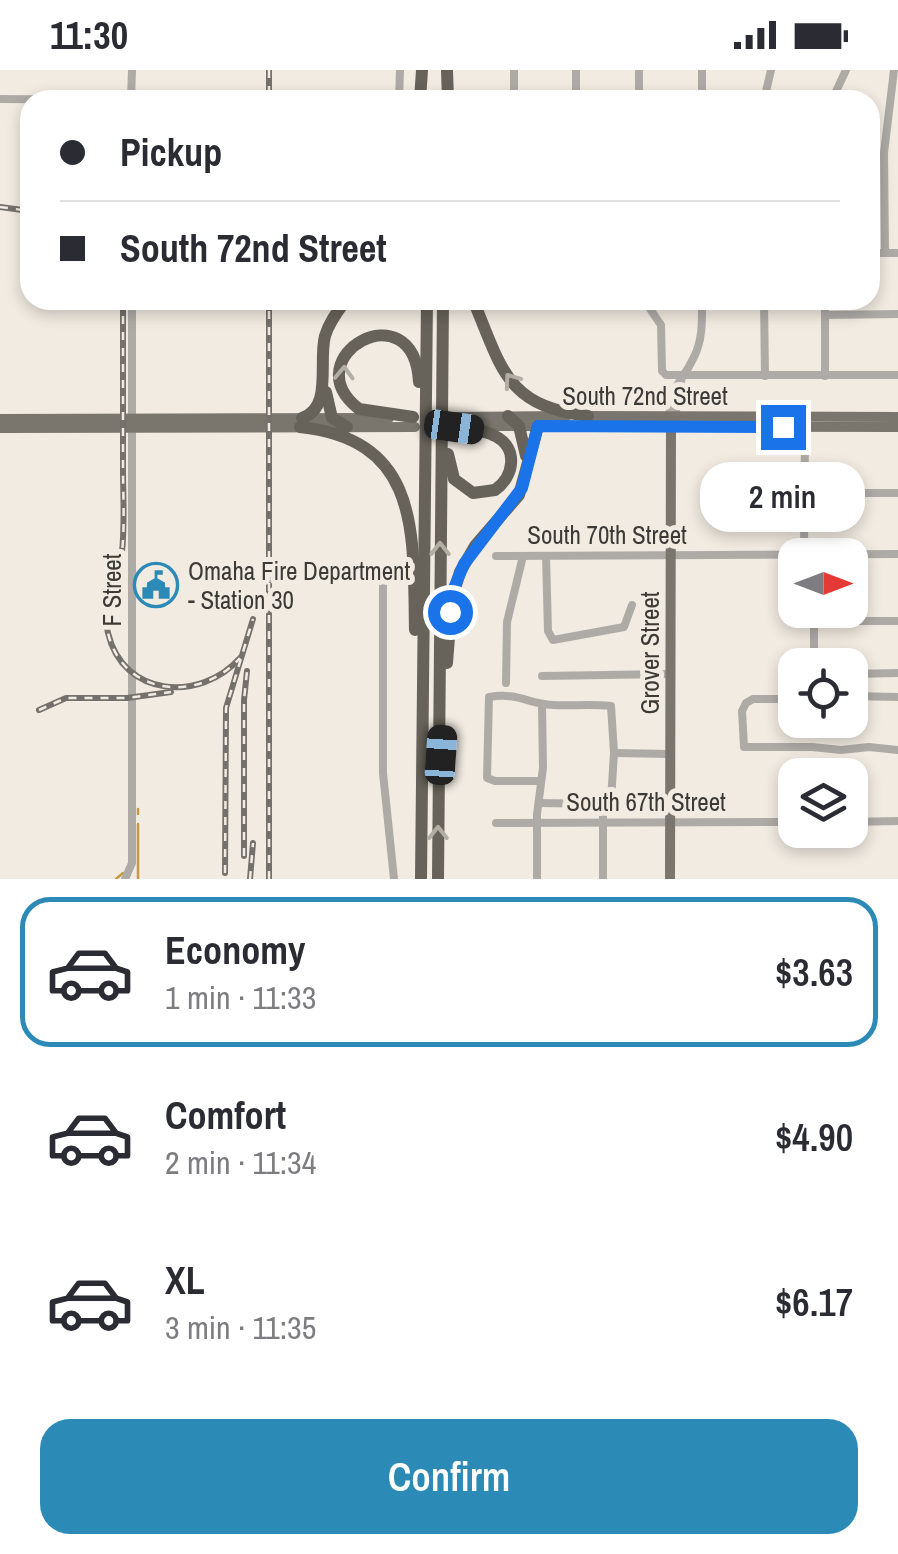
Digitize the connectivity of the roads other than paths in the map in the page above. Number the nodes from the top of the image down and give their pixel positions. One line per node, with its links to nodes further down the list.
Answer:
1 (894, 70): 3 (street)
2 (880, 253): 3 (street)
3 (884, 253): 4 (street)
4 (898, 253)
5 (132, 310): 29 (street, F Street)
6 (339, 310): 16 (highway)
7 (426, 310): 21 (highway)
8 (443, 310): 38 (highway)
9 (476, 310): 22 (highway, one-way to 9)
10 (651, 310): 18 (street)
11 (702, 310): 18 (street, Grover Street)
12 (764, 310): 19 (street)
13 (825, 310): 15 (street)
14 (898, 314): 15 (street)
15 (825, 315): 20 (street)
16 (324, 339): 25 (highway); 31 (highway)
17 (898, 375): 20 (street)
18 (682, 376): 19 (street); 28 (street, Grover Street)
19 (764, 376): 20 (street)
20 (825, 376)
21 (423, 399): 27 (highway, one-way to 21); 38 (highway)
22 (588, 416): 28 (main road, South 72nd Street); 30 (main road, South 72nd Street)
23 (814, 416): 24 (main road, South 72nd Street); 28 (main road, South 72nd Street); 35 (main road)
24 (898, 417)
25 (332, 418): 27 (main road); 31 (main road); 33 (highway)
26 (0, 420): 29 (main road)
27 (414, 420): 33 (main road)
28 (672, 420): 34 (main road, South 72nd Street); 35 (main road, South 72nd Street); 45 (main road, Grover Street)
29 (131, 421): 31 (main road); 36 (main road); 78 (street, F Street)
30 (514, 421): 32 (main road, South 72nd Street); 34 (main road, South 72nd Street); 39 (highway)
31 (297, 422): 33 (main road); 58 (highway)
32 (453, 424): 38 (highway)
33 (347, 426)
34 (538, 426): 39 (highway)
35 (805, 427): 37 (main road, South 72nd Street); 40 (street)
36 (0, 428)
37 (898, 428)
38 (434, 448): 58 (highway); 68 (highway, one-way to 38)
39 (526, 474): 68 (highway)
40 (804, 493): 41 (street); 42 (street)
41 (898, 493)
42 (804, 538)
43 (868, 554): 44 (street, South 70th Street)
44 (898, 554)
45 (670, 555): 46 (street, South 70th Street); 49 (street, South 70th Street); 55 (main road, Grover Street)
46 (778, 555)
47 (496, 556): 48 (street, South 70th Street)
48 (523, 556): 49 (street, South 70th Street); 59 (street)
49 (546, 556): 51 (street)
50 (383, 577): 79 (street)
51 (632, 604)
52 (868, 621): 53 (street)
53 (898, 621)
54 (898, 673): 56 (street)
55 (670, 674): 57 (street); 66 (main road, Grover Street)
56 (868, 674)
57 (542, 676)
58 (424, 680): 80 (highway)
59 (506, 683)
60 (868, 696): 61 (street)
61 (898, 696)
62 (778, 699): 64 (street)
63 (542, 704): 65 (street); 67 (street); 67 (street)
64 (898, 750)
65 (614, 753): 66 (street); 70 (street)
66 (670, 754): 77 (main road, Grover Street)
67 (541, 781): 69 (street)
68 (438, 787): 81 (highway, one-way to 68)
69 (539, 803): 70 (street); 72 (street)
70 (605, 804): 73 (street)
71 (898, 821): 75 (street)
72 (536, 822): 73 (street, South 67th Street); 76 (street, South 67th Street); 82 (street)
73 (603, 822): 77 (street, South 67th Street); 83 (street)
74 (778, 822): 77 (street, South 67th Street)
75 (868, 822)
76 (496, 823)
77 (670, 823): 84 (main road, Grover Street)
78 (126, 878)
79 (394, 879)
80 (421, 879)
81 (438, 879)
82 (537, 879)
83 (603, 879)
84 (670, 879)

